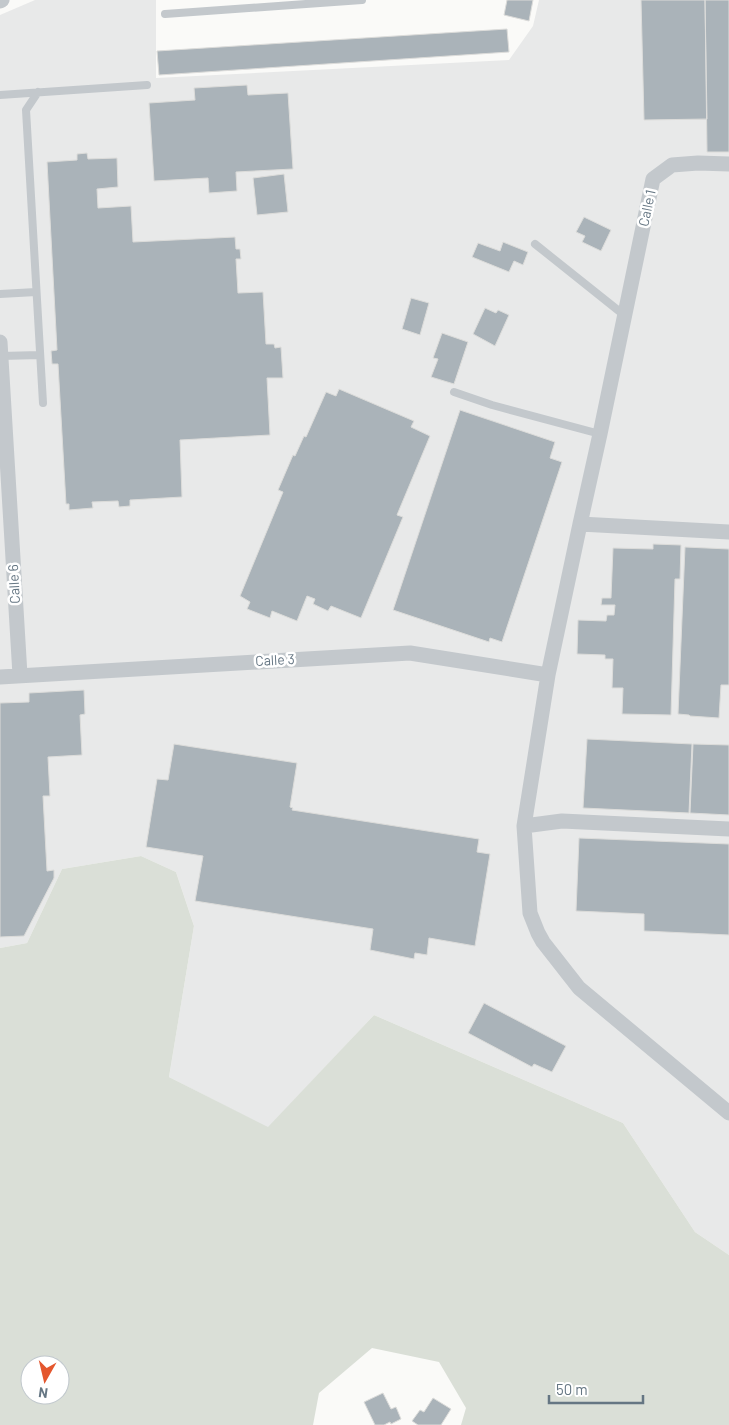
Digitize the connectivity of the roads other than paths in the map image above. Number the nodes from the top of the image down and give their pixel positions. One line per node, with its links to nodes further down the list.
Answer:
1 (362, 0): 2 (lane)
2 (165, 14)
3 (147, 86): 4 (lane)
4 (38, 92): 5 (lane); 8 (lane)
5 (0, 95)
6 (729, 164): 10 (street, Calle 1)
7 (535, 244): 10 (lane)
8 (36, 292): 9 (lane); 12 (lane)
9 (0, 294)
10 (624, 315): 15 (street, Calle 1)
11 (0, 349): 12 (lane); 18 (street, Calle 6)
12 (40, 355): 14 (lane)
13 (454, 392): 15 (lane)
14 (43, 403)
15 (600, 434): 16 (street, Calle 1)
16 (580, 524): 17 (street); 19 (street, Calle 1)
17 (729, 532)
18 (20, 675): 19 (street, Calle 3); 20 (street, Calle 3)
19 (548, 675): 21 (street, Calle 1)
20 (0, 677)
21 (524, 826): 22 (street); 23 (street, Calle 1)
22 (729, 829)
23 (729, 1113)

